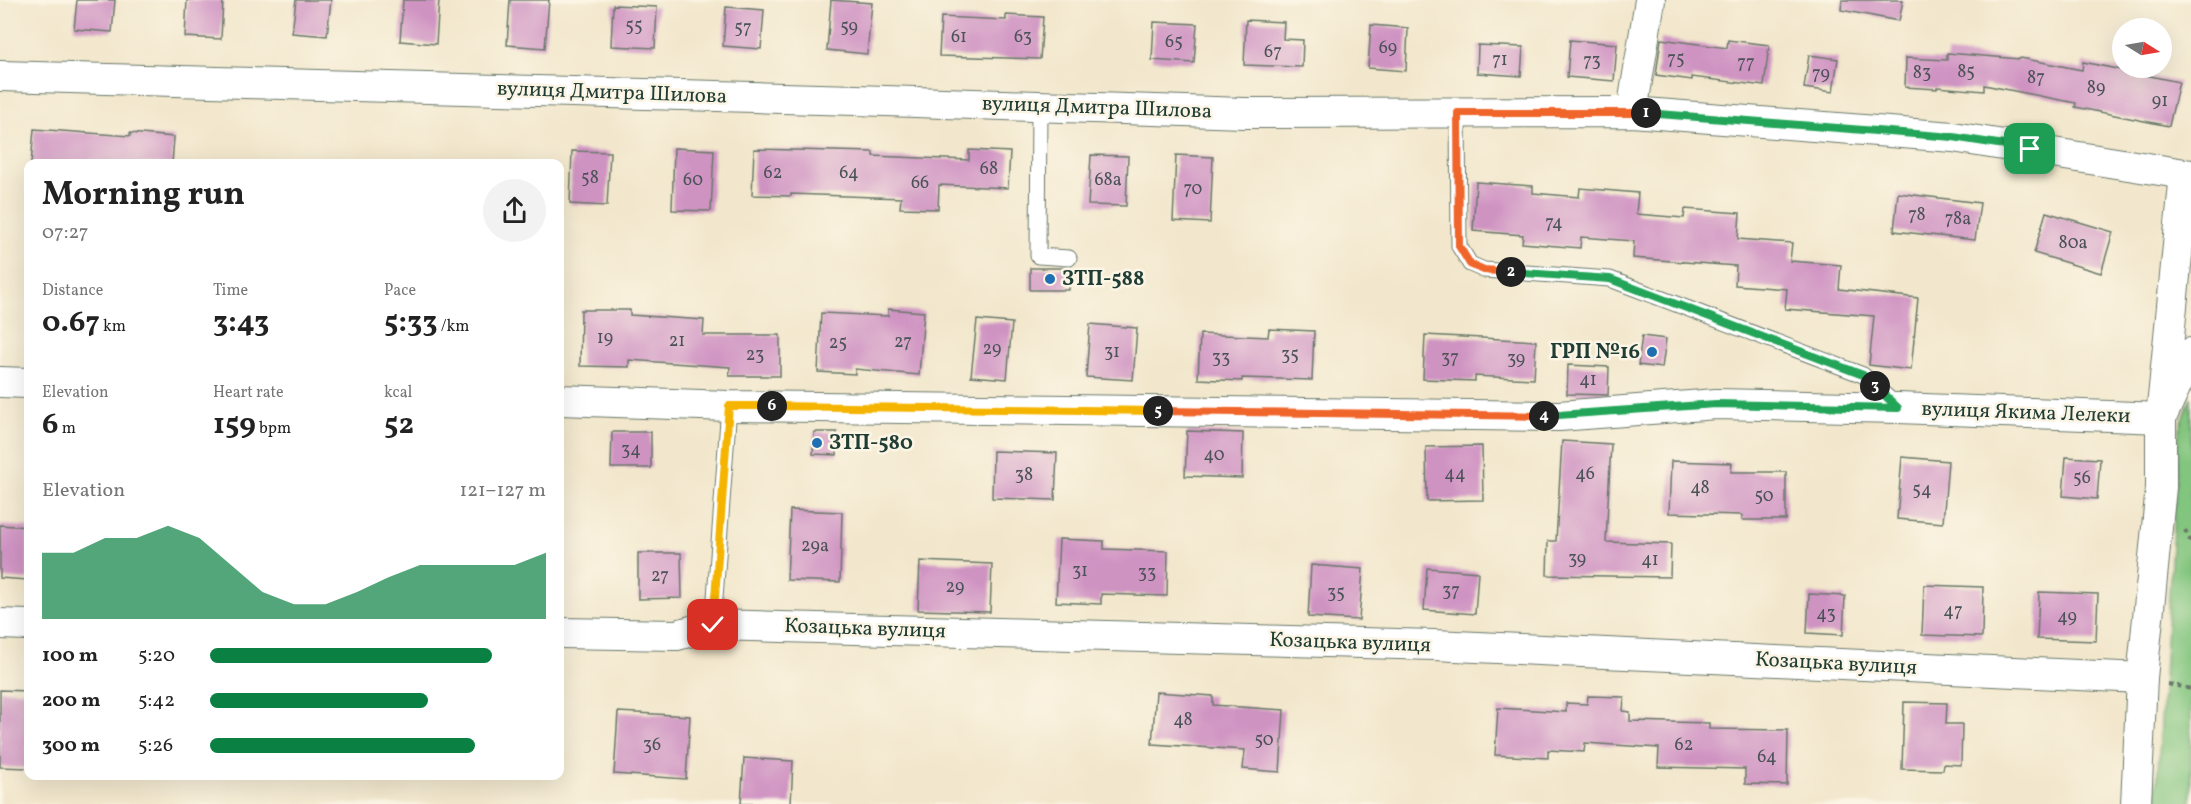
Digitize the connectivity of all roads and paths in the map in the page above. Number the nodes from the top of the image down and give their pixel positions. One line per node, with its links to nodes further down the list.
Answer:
1 (1650, 0): 4 (street)
2 (0, 76): 3 (street, вулиця Дмитра Шилова)
3 (1039, 106): 5 (street, вулиця Дмитра Шилова); 7 (lane)
4 (1632, 112): 5 (street, вулиця Дмитра Шилова); 6 (street, вулиця Дмитра Шилова)
5 (1458, 113): 13 (lane)
6 (2188, 174): 14 (street)
7 (1070, 258)
8 (2191, 353): 14 (street)
9 (0, 382): 10 (street)
10 (24, 383)
11 (564, 400): 12 (street, вулиця Якима Лелеки)
12 (729, 406): 13 (street, вулиця Якима Лелеки); 17 (lane)
13 (1898, 408): 14 (street, вулиця Якима Лелеки)
14 (2161, 418): 19 (street)
15 (0, 624): 16 (street)
16 (24, 625)
17 (713, 625): 18 (street, Козацька вулиця); 19 (street, Козацька вулиця)
18 (564, 633)
19 (2142, 678): 20 (street)
20 (2136, 804)

